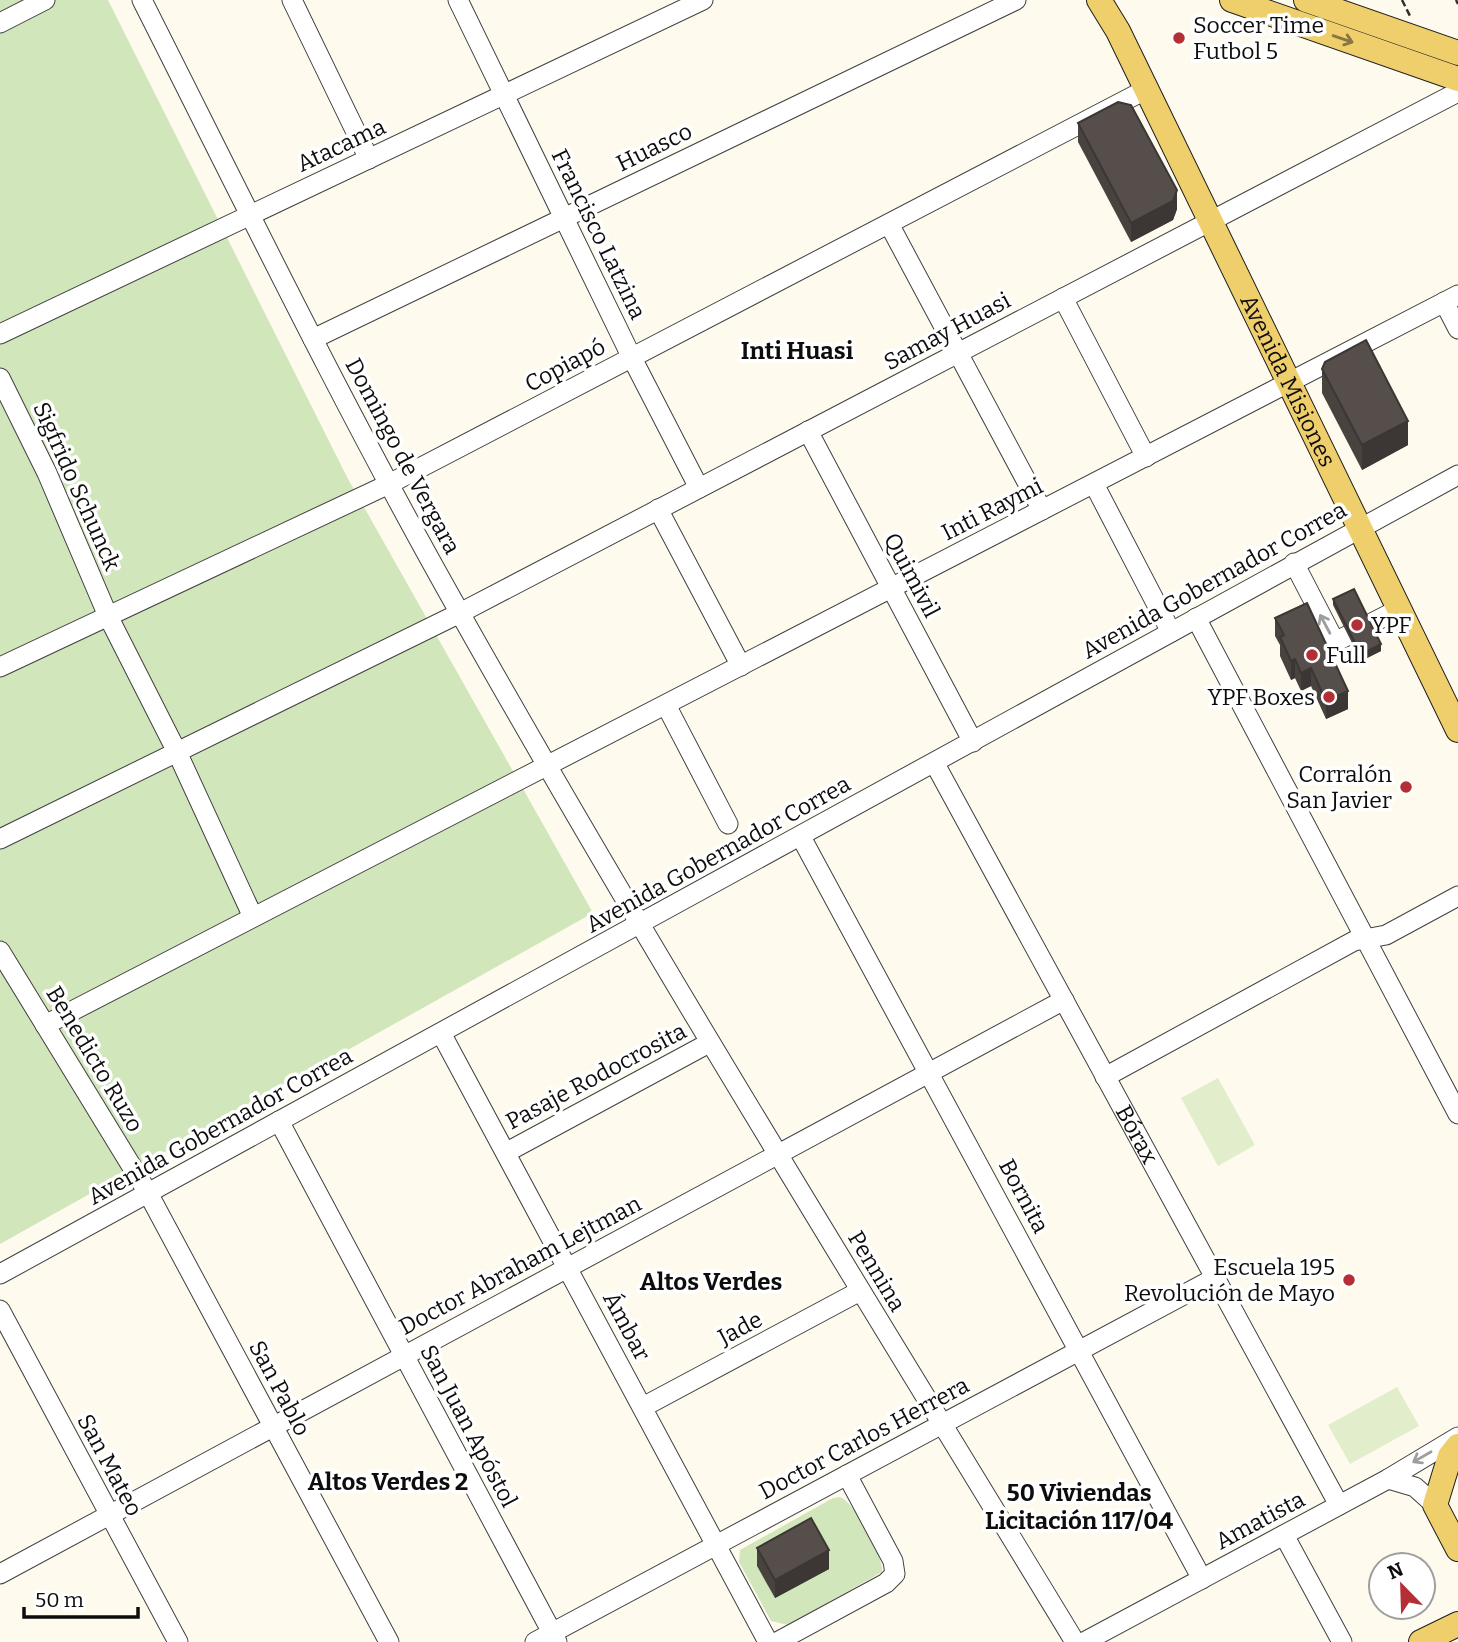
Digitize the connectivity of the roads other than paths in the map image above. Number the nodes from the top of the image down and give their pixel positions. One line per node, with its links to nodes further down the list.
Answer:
1 (45, 0): 11 (street)
2 (142, 0): 19 (street, Domingo de Vergara)
3 (292, 0): 18 (street)
4 (458, 0): 17 (street, Francisco Latzina)
5 (703, 0): 17 (street, Atacama)
6 (1016, 0): 20 (street, Huasco)
7 (1099, 0): 12 (main road, Avenida Misiones)
8 (1112, 0): 12 (main road, Avenida Misiones)
9 (1233, 0): 14 (main road, one-way to 14)
10 (1306, 0): 13 (main road)
11 (0, 23)
12 (1118, 31): 15 (main road, Avenida Misiones)
13 (1458, 53)
14 (1458, 79)
15 (1145, 90): 21 (main road, Avenida Misiones); 22 (street, Copiapó)
16 (1458, 92): 21 (street, Samay Huasi)
17 (504, 95): 18 (street, Atacama); 20 (street, Francisco Latzina)
18 (369, 159): 19 (street, Atacama)
19 (250, 216): 26 (street, Atacama); 27 (street, Domingo de Vergara)
20 (564, 218): 27 (street, Huasco); 29 (street, Francisco Latzina)
21 (1209, 222): 23 (street, Samay Huasi); 31 (main road, Avenida Misiones)
22 (889, 224): 28 (street); 29 (street, Copiapó)
23 (1063, 298): 28 (street, Samay Huasi); 33 (street)
24 (1451, 299): 25 (street); 31 (street, Inti Raymi)
25 (1458, 329)
26 (0, 334)
27 (313, 339): 35 (street, Domingo de Vergara)
28 (958, 353): 32 (street, Samay Huasi); 39 (street)
29 (632, 358): 35 (street, Copiapó); 37 (street, Francisco Latzina)
30 (0, 378): 45 (street, Sigfrido Schunck)
31 (1287, 383): 33 (street, Inti Raymi); 40 (main road, Avenida Misiones)
32 (808, 431): 37 (street, Samay Huasi); 42 (street, Quimivil)
33 (1146, 457): 36 (street, Inti Raymi)
34 (1458, 475): 40 (street, Avenida Gobernador Correa)
35 (389, 484): 44 (street, Domingo de Vergara); 45 (street, Copiapó)
36 (1094, 484): 39 (street, Inti Raymi); 47 (street)
37 (699, 488): 38 (street, Samay Huasi)
38 (659, 509): 44 (street, Samay Huasi); 48 (street)
39 (1042, 510): 42 (street, Inti Raymi)
40 (1359, 527): 41 (street, Avenida Gobernador Correa); 43 (main road, Avenida Misiones)
41 (1294, 563): 43 (street, one-way to 41); 46 (street, Avenida Gobernador Correa)
42 (891, 588): 48 (street, Inti Raymi); 52 (street, Quimivil)
43 (1399, 609): 51 (main road, Avenida Misiones)
44 (460, 613): 53 (street, Samay Huasi); 55 (street, Domingo de Vergara)
45 (108, 615): 49 (street, Copiapó); 53 (street, Sigfrido Schunck)
46 (1196, 618): 47 (street, Avenida Gobernador Correa); 62 (street)
47 (1171, 632): 52 (street, Avenida Gobernador Correa)
48 (741, 666): 50 (street, Inti Raymi)
49 (0, 667)
50 (666, 705): 55 (street, Inti Raymi); 56 (street)
51 (1458, 730)
52 (973, 742): 54 (street, Avenida Gobernador Correa)
53 (177, 752): 58 (street, Samay Huasi); 60 (street, Sigfrido Schunck)
54 (935, 764): 57 (street, Avenida Gobernador Correa); 64 (street, Bórax)
55 (548, 766): 60 (street, Inti Raymi); 61 (street, Domingo de Vergara)
56 (728, 824)
57 (801, 837): 61 (street, Avenida Gobernador Correa); 68 (street, Bornita)
58 (0, 839)
59 (1458, 896): 62 (street)
60 (253, 918): 65 (street, Inti Raymi)
61 (640, 925): 66 (street, Avenida Gobernador Correa); 67 (street, Pennina)
62 (1366, 939): 69 (street); 70 (street)
63 (0, 951): 65 (street, Benedicto Ruzo)
64 (1064, 1000): 68 (street, Doctor Abraham Lejtman); 69 (street, Bórax)
65 (45, 1025): 74 (street, Benedicto Ruzo)
66 (441, 1033): 71 (street, Avenida Gobernador Correa); 72 (street, Ámbar)
67 (709, 1043): 72 (street, Pasaje Rodocrosita); 73 (street, Pennina)
68 (931, 1072): 73 (street, Doctor Abraham Lejtman); 80 (street, Bornita)
69 (1105, 1077): 77 (street, Bórax)
70 (1458, 1114)
71 (279, 1121): 74 (street, Avenida Gobernador Correa); 81 (street, San Juan Apóstol)
72 (507, 1152): 75 (street, Ámbar)
73 (777, 1155): 75 (street, Doctor Abraham Lejtman); 78 (street, Pennina)
74 (148, 1193): 76 (street, Avenida Gobernador Correa); 84 (street, San Pablo)
75 (569, 1267): 81 (street, Doctor Abraham Lejtman); 82 (street, Ámbar)
76 (0, 1274)
77 (1215, 1278): 80 (street, Doctor Carlos Herrera); 90 (street, Bórax)
78 (860, 1291): 82 (street, Jade); 83 (street, Pennina)
79 (0, 1310): 91 (street, San Mateo)
80 (1078, 1351): 83 (street, Doctor Carlos Herrera); 96 (street, Bornita)
81 (403, 1356): 84 (street, Doctor Abraham Lejtman); 98 (street, San Juan Apóstol)
82 (643, 1407): 93 (street, Ámbar)
83 (942, 1424): 87 (street, Doctor Carlos Herrera); 103 (street, Pennina)
84 (273, 1427): 91 (street, Doctor Abraham Lejtman); 100 (street, San Pablo)
85 (1458, 1437): 88 (street, Amatista, one-way to 88)
86 (1458, 1446): 89 (main road)
87 (847, 1475): 93 (street, Doctor Carlos Herrera); 102 (street)
88 (1388, 1479): 89 (street); 90 (street, Amatista)
89 (1435, 1505): 94 (main road)
90 (1339, 1506): 92 (street, Amatista)
91 (109, 1515): 95 (street, Doctor Abraham Lejtman); 99 (street, San Mateo)
92 (1284, 1535): 96 (street, Amatista); 105 (street)
93 (716, 1545): 98 (street, Doctor Carlos Herrera); 101 (street, Ámbar)
94 (1458, 1549)
95 (0, 1574)
96 (1202, 1579): 104 (street, Amatista)
97 (1454, 1624): 106 (main road)
98 (548, 1639)
99 (178, 1642)
100 (389, 1642)
101 (768, 1642)
102 (777, 1642)
103 (1075, 1642)
104 (1084, 1642)
105 (1342, 1642)
106 (1421, 1642)

